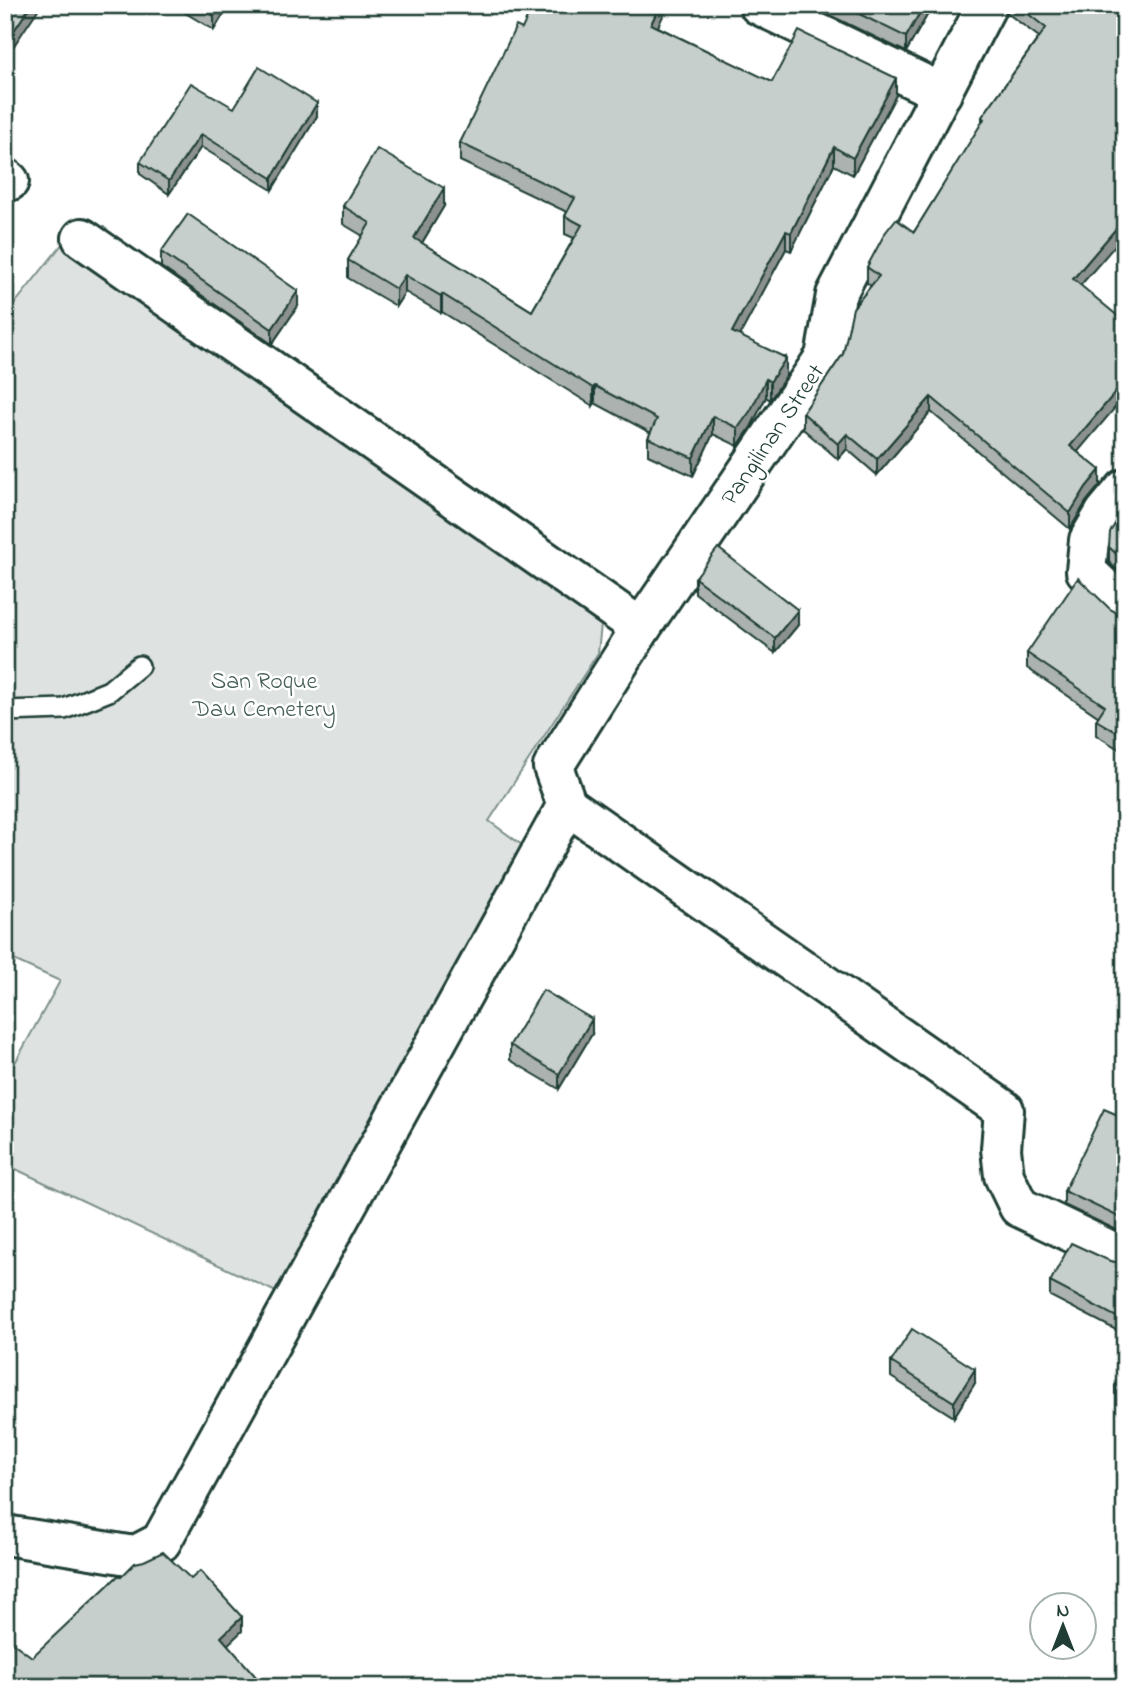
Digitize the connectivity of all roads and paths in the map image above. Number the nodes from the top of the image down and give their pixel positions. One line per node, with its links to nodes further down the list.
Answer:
1 (759, 5): 3 (street)
2 (986, 5): 3 (street, Pangilinan Street)
3 (943, 93): 7 (street, Pangilinan Street)
4 (82, 238): 7 (street)
5 (1125, 489): 6 (street)
6 (1125, 608)
7 (642, 628): 10 (street, Pangilinan Street)
8 (139, 666): 9 (lane)
9 (5, 711)
10 (567, 804): 11 (street); 12 (street)
11 (1119, 1255)
12 (5, 1535)

